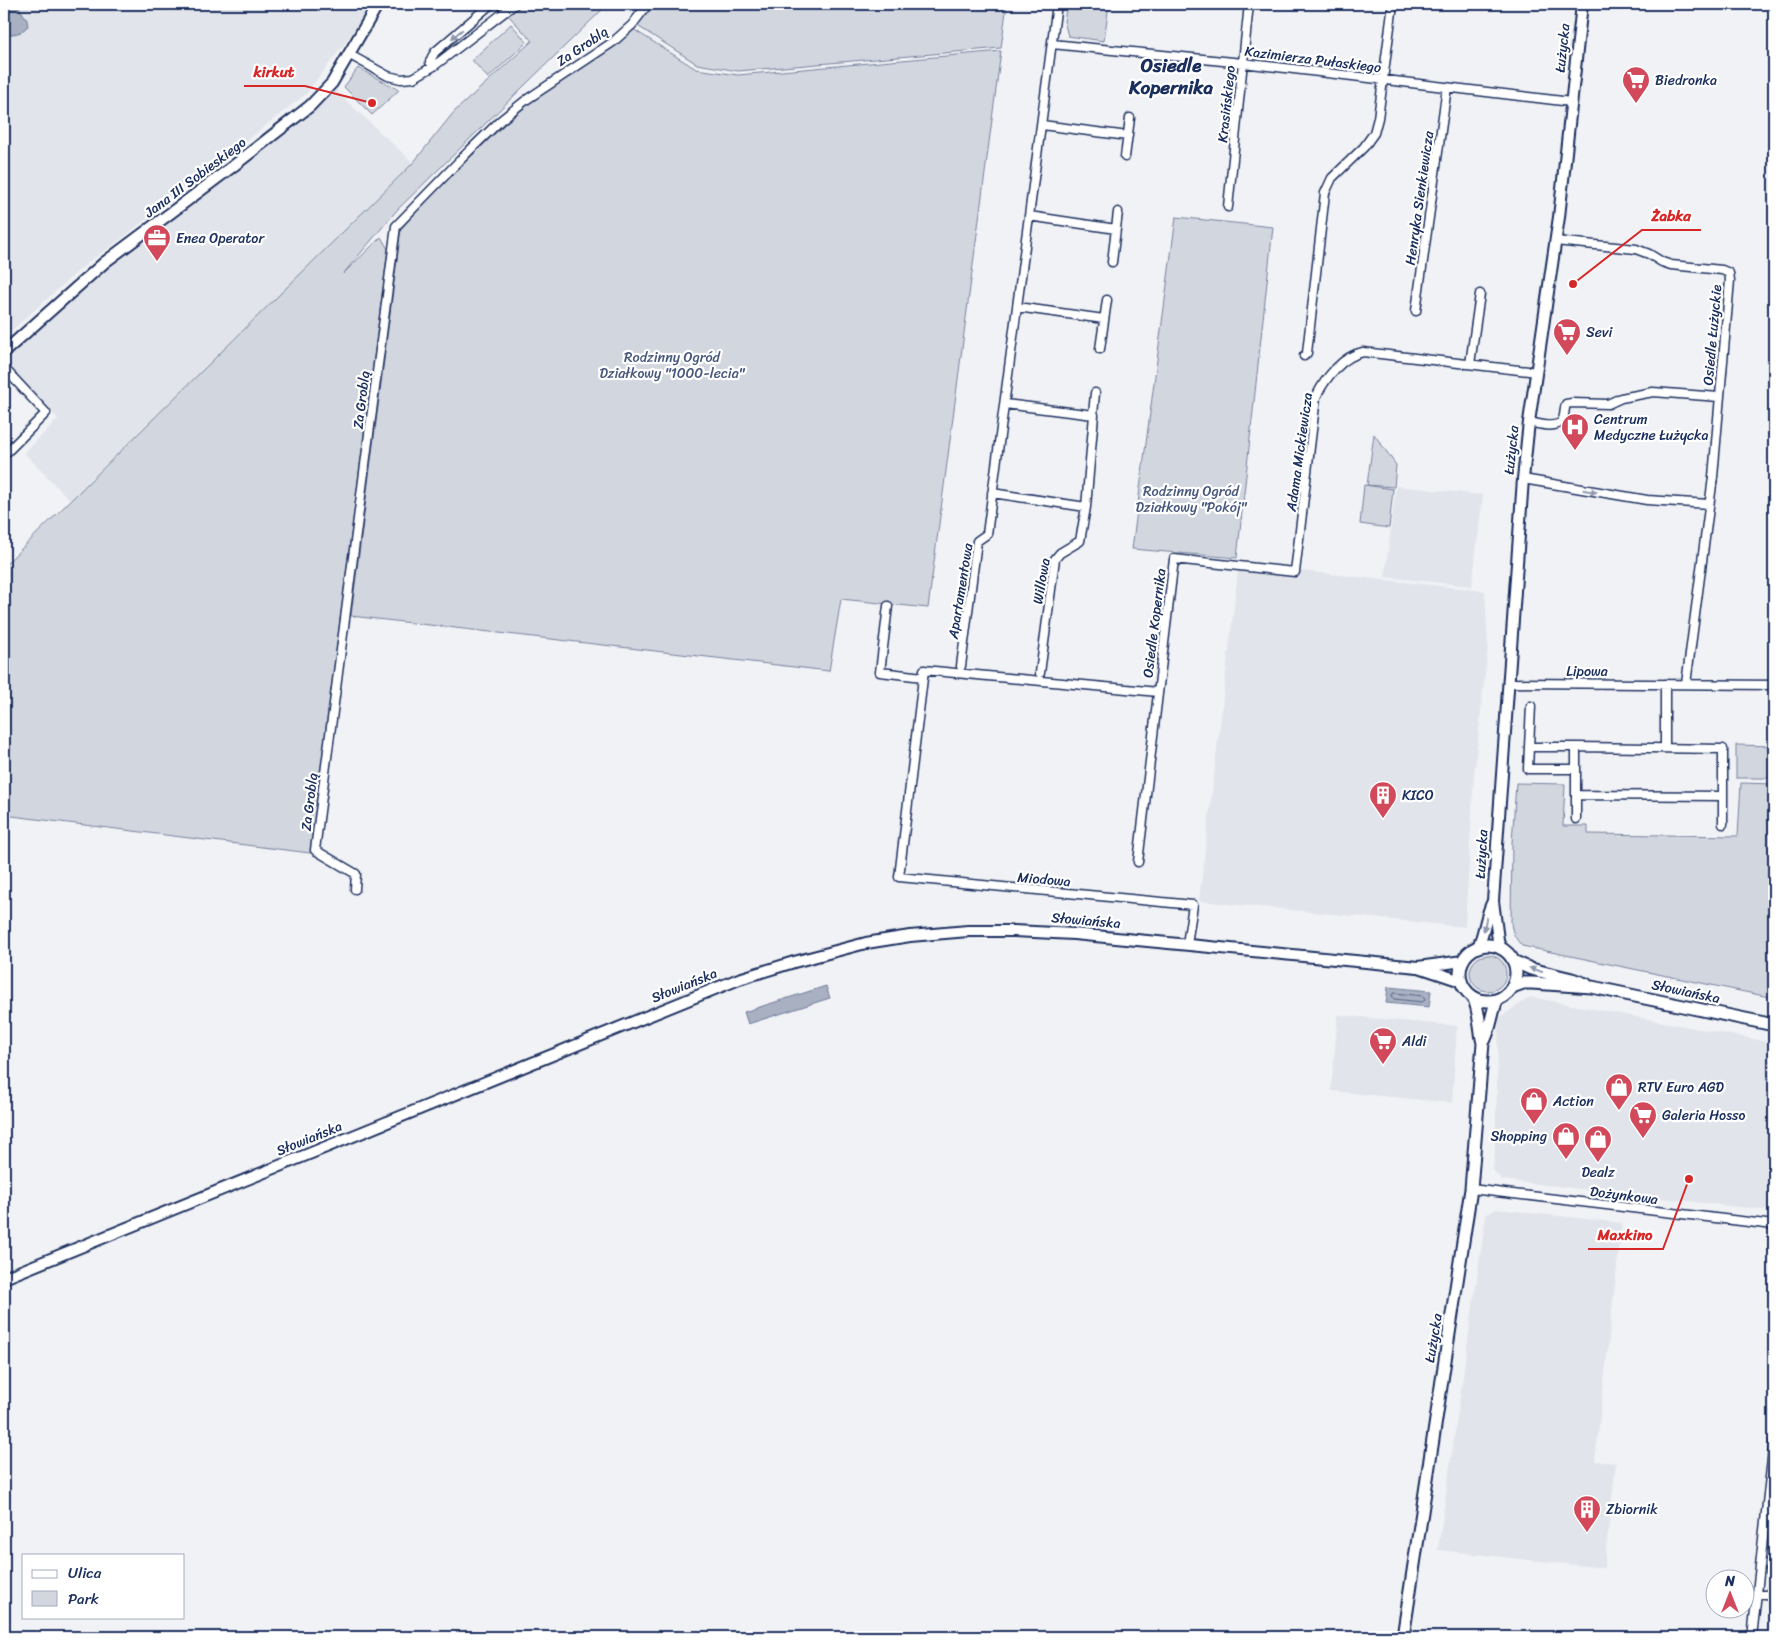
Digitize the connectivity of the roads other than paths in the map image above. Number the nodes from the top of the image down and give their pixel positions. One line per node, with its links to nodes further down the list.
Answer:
1 (378, 4): 10 (street, Jana III Sobieskiego)
2 (491, 4): 12 (street, one-way to 12)
3 (515, 4): 12 (street)
4 (648, 4): 67 (street, Za Groblą)
5 (1057, 4): 9 (street)
6 (1249, 4): 11 (street, Krasińskiego)
7 (1393, 4): 13 (street)
8 (1582, 4): 15 (street, Łużycka)
9 (1052, 44): 11 (street, Kazimierza Pułaskiego); 17 (street)
10 (350, 55): 12 (street); 32 (street, Jana III Sobieskiego)
11 (1242, 63): 13 (street, Kazimierza Pułaskiego); 20 (street, Krasińskiego)
12 (434, 66)
13 (1383, 80): 14 (street, Kazimierza Pułaskiego); 33 (street)
14 (1447, 87): 15 (street, Kazimierza Pułaskiego); 29 (street, Henryka Sienkiewicza)
15 (1571, 102): 24 (street, Łużycka)
16 (1130, 118): 18 (street)
17 (1042, 125): 18 (street); 22 (street)
18 (1128, 136): 19 (street)
19 (1125, 157)
20 (1228, 207)
21 (1118, 212): 23 (street)
22 (1030, 216): 23 (street); 28 (street)
23 (1116, 229): 25 (street)
24 (1555, 241): 36 (street, Łużycka); 38 (street, Osiedle Łużyckie)
25 (1112, 262)
26 (1480, 294): 34 (street)
27 (1107, 300): 30 (street)
28 (1017, 307): 30 (street); 39 (street)
29 (1416, 311)
30 (1104, 320): 31 (street)
31 (1100, 349)
32 (4, 352)
33 (1304, 356)
34 (1470, 364): 36 (street, Adama Mickiewicza); 47 (street, Adama Mickiewicza)
35 (4, 368): 42 (street)
36 (1537, 372): 41 (street, Łużycka)
37 (1095, 393): 40 (street)
38 (1719, 397): 41 (street, Osiedle Łużyckie); 45 (street, Osiedle Łużyckie)
39 (1005, 404): 40 (street); 44 (street)
40 (1092, 415): 46 (street)
41 (1529, 422): 43 (street, Łużycka)
42 (4, 455)
43 (1523, 479): 45 (street, one-way to 45); 52 (street, Łużycka)
44 (992, 493): 46 (street); 49 (street, Apartamentowa)
45 (1709, 504): 54 (street, Osiedle Łużyckie)
46 (1086, 506): 50 (street, Willowa)
47 (1295, 572): 56 (street, Osiedle Kopernika)
48 (888, 606): 51 (street)
49 (961, 666)
50 (1040, 672)
51 (923, 677): 56 (street, Osiedle Kopernika); 69 (street, Miodowa)
52 (1508, 683): 53 (street, Lipowa); 68 (street, Łużycka)
53 (1665, 684): 54 (street, Lipowa); 60 (street)
54 (1686, 684): 55 (street, Lipowa)
55 (1774, 685)
56 (1158, 692): 66 (street, Osiedle Kopernika)
57 (1531, 706): 58 (street)
58 (1529, 747): 59 (street); 61 (street)
59 (1576, 747): 60 (street); 61 (street)
60 (1665, 748): 63 (street)
61 (1576, 769): 62 (street)
62 (1576, 795): 63 (street); 64 (street)
63 (1723, 796): 65 (street)
64 (1576, 819)
65 (1723, 824)
66 (1138, 862)
67 (355, 889)
68 (1493, 901): 70 (street, Łużycka, one-way to 70); 71 (street, Łużycka)
69 (1187, 944): 74 (street, Słowiańska); 84 (street, Słowiańska)
70 (1478, 947): 71 (main road); 72 (main road)
71 (1501, 949): 73 (main road)
72 (1463, 961): 74 (street, Słowiańska); 75 (main road)
73 (1513, 962): 76 (main road); 77 (main road, Słowiańska, one-way to 73)
74 (1418, 967): 75 (street, Słowiańska)
75 (1461, 981): 78 (main road)
76 (1512, 987): 77 (main road, Słowiańska); 79 (main road)
77 (1592, 988): 80 (main road, Słowiańska)
78 (1473, 997): 79 (main road); 81 (main road, Łużycka)
79 (1497, 1000): 81 (main road, Łużycka)
80 (1774, 1025)
81 (1483, 1043): 82 (main road, Łużycka)
82 (1470, 1189): 83 (street, Dożynkowa); 89 (main road, Łużycka)
83 (1774, 1225)
84 (4, 1278)
85 (1774, 1441): 86 (street)
86 (1756, 1593): 87 (street)
87 (1774, 1595)
88 (1754, 1618): 90 (street)
89 (1403, 1637)
90 (1752, 1637)

